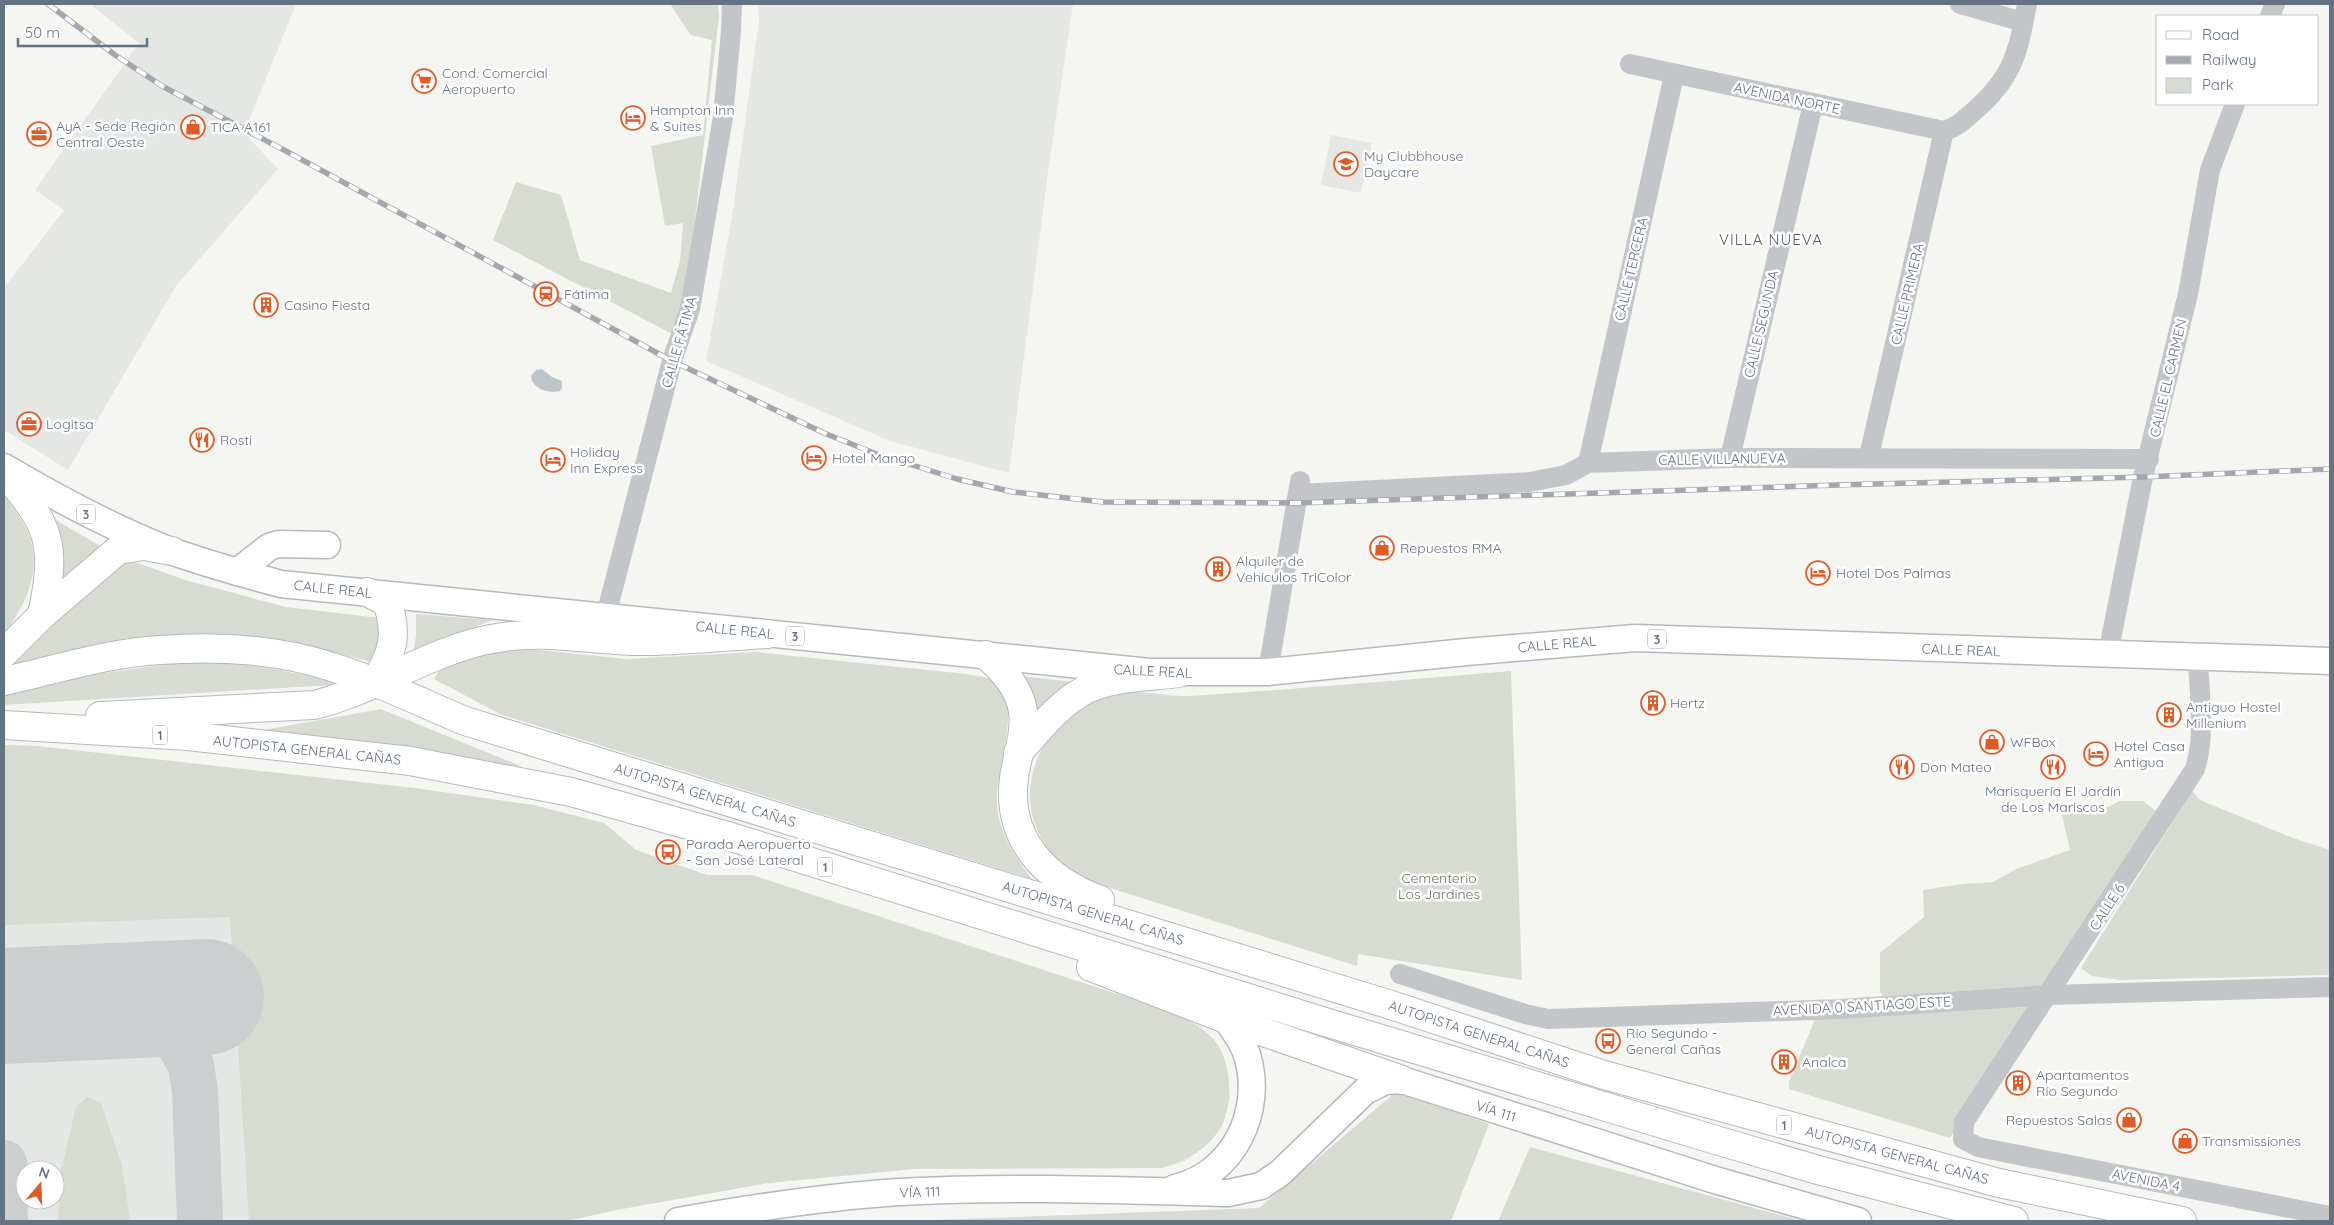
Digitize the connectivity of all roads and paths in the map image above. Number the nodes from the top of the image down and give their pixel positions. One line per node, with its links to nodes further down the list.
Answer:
1 (732, 4): 19 (street, CALLE FÁTIMA)
2 (1960, 4): 3 (street)
3 (2025, 13): 8 (street)
4 (1630, 64): 5 (street, AVENIDA NORTE)
5 (1674, 75): 6 (street, AVENIDA NORTE); 12 (street, CALLE TERCERA)
6 (1813, 104): 8 (street, AVENIDA NORTE); 10 (street, CALLE SEGUNDA)
7 (2235, 105): 11 (street, CALLE EL CARMEN)
8 (1944, 131): 9 (street, CALLE PRIMERA)
9 (1869, 456): 10 (street, CALLE VILLANUEVA); 11 (street, CALLE VILLANUEVA)
10 (1730, 458): 12 (street, CALLE VILLANUEVA)
11 (2149, 459): 23 (street, CALLE EL CARMEN)
12 (1588, 463): 27 (street, CALLE VILLANUEVA)
13 (4, 467): 16 (main road, CALLE REAL / 3)
14 (4, 472): 20 (highway)
15 (327, 545): 17 (main road)
16 (172, 551): 17 (main road, CALLE REAL / 3); 20 (highway)
17 (237, 572): 18 (main road, CALLE REAL / 3)
18 (367, 592): 19 (main road, CALLE REAL / 3); 30 (highway)
19 (606, 615): 21 (main road, CALLE REAL / 3)
20 (42, 616): 22 (highway)
21 (767, 634): 24 (main road, CALLE REAL / 3); 30 (highway)
22 (4, 653)
23 (2108, 654): 25 (main road, CALLE REAL / 3); 27 (main road, CALLE REAL / 3)
24 (986, 655): 28 (main road, CALLE REAL / 3); 33 (highway)
25 (2198, 657): 26 (main road, CALLE REAL / 3); 37 (street, CALLE 6)
26 (2330, 661)
27 (1268, 672): 28 (main road, CALLE REAL / 3)
28 (1179, 673): 33 (highway)
29 (4, 681): 30 (highway, AUTOPISTA GENERAL CAÑAS / 1)
30 (375, 684): 31 (highway); 38 (highway, AUTOPISTA GENERAL CAÑAS / 1)
31 (4, 721)
32 (4, 725): 34 (highway, AUTOPISTA GENERAL CAÑAS / 1)
33 (1018, 754): 38 (highway)
34 (858, 878): 39 (highway); 46 (highway, AUTOPISTA GENERAL CAÑAS / 1)
35 (1400, 974): 37 (street, AVENIDA 0 SANTIAGO ESTE)
36 (2330, 987): 37 (street, AVENIDA 0 SANTIAGO ESTE)
37 (2049, 996): 41 (street, CALLE 6)
38 (1391, 1005): 47 (highway, AUTOPISTA GENERAL CAÑAS / 1)
39 (1226, 1019): 40 (highway); 42 (main road, VÍA 111)
40 (1402, 1080): 42 (main road, VÍA 111); 45 (main road, VÍA 111)
41 (1963, 1139): 43 (street, AVENIDA 4)
42 (1164, 1191): 44 (main road, VÍA 111)
43 (2330, 1216)
44 (678, 1221)
45 (1858, 1221)
46 (2014, 1221)
47 (2182, 1221)

